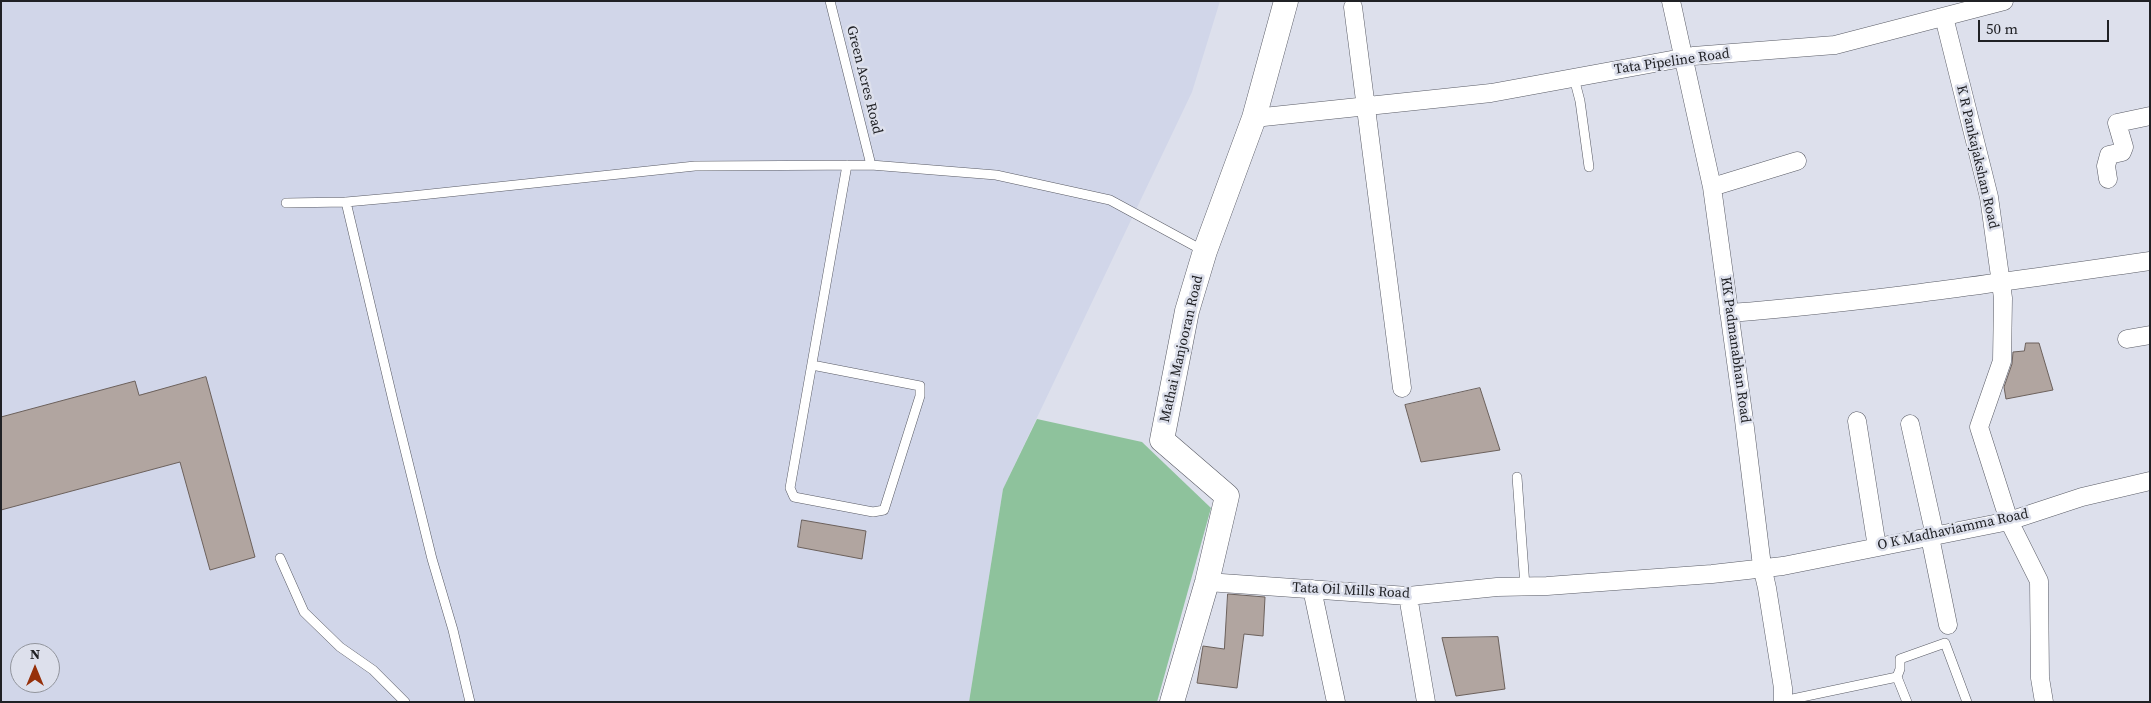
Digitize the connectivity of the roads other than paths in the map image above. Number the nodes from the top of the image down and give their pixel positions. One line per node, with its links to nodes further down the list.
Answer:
1 (830, 1): 14 (lane, Green Acres Road)
2 (1286, 1): 11 (street, Mathai Manjooran Road)
3 (1672, 1): 7 (street, KK Padmanabhan Road)
4 (2004, 1): 6 (street, Tata Pipeline Road)
5 (1353, 7): 9 (street)
6 (1944, 17): 7 (street, Tata Pipeline Road); 22 (street, K R Pankajakshan Road)
7 (1684, 58): 8 (street, Tata Pipeline Road); 17 (street, KK Padmanabhan Road)
8 (1574, 78): 9 (street, Tata Pipeline Road); 15 (lane)
9 (1367, 106): 11 (street, Tata Pipeline Road); 27 (street)
10 (2150, 116): 16 (street)
11 (1254, 118): 20 (street, Mathai Manjooran Road)
12 (1797, 162): 17 (street)
13 (847, 165): 14 (lane); 18 (lane); 26 (lane)
14 (871, 165): 20 (lane)
15 (1589, 167)
16 (2108, 179)
17 (1712, 187): 23 (street, KK Padmanabhan Road)
18 (346, 202): 19 (lane); 46 (lane)
19 (286, 203)
20 (1205, 251): 38 (street, Mathai Manjooran Road)
21 (2150, 261): 22 (street)
22 (2001, 282): 23 (street); 32 (street, K R Pankajakshan Road)
23 (1730, 313): 37 (street, KK Padmanabhan Road)
24 (2150, 335): 25 (street)
25 (2128, 339)
26 (812, 365): 26 (lane)
27 (1402, 388)
28 (1857, 421): 34 (street)
29 (1910, 424): 33 (street)
30 (1517, 477): 39 (lane)
31 (2150, 481): 32 (street, O K Madhaviamma Road)
32 (2009, 521): 33 (street, O K Madhaviamma Road); 52 (street, K R Pankajakshan Road)
33 (1932, 537): 34 (street, O K Madhaviamma Road); 42 (street)
34 (1877, 547): 36 (street, O K Madhaviamma Road)
35 (280, 558): 45 (lane)
36 (1783, 566): 37 (street, Tata Oil Mills Road)
37 (1762, 567): 39 (street, Tata Oil Mills Road); 44 (street, KK Padmanabhan Road)
38 (1207, 582): 40 (street, Tata Oil Mills Road); 47 (street, Mathai Manjooran Road)
39 (1525, 586): 41 (street, Tata Oil Mills Road)
40 (1312, 589): 41 (street, Tata Oil Mills Road); 48 (street)
41 (1408, 596): 49 (street)
42 (1948, 626)
43 (1897, 677): 44 (lane); 50 (lane); 51 (lane)
44 (1783, 701)
45 (405, 702)
46 (470, 702)
47 (1172, 702)
48 (1336, 702)
49 (1426, 702)
50 (1907, 702)
51 (1967, 702)
52 (2044, 702)

